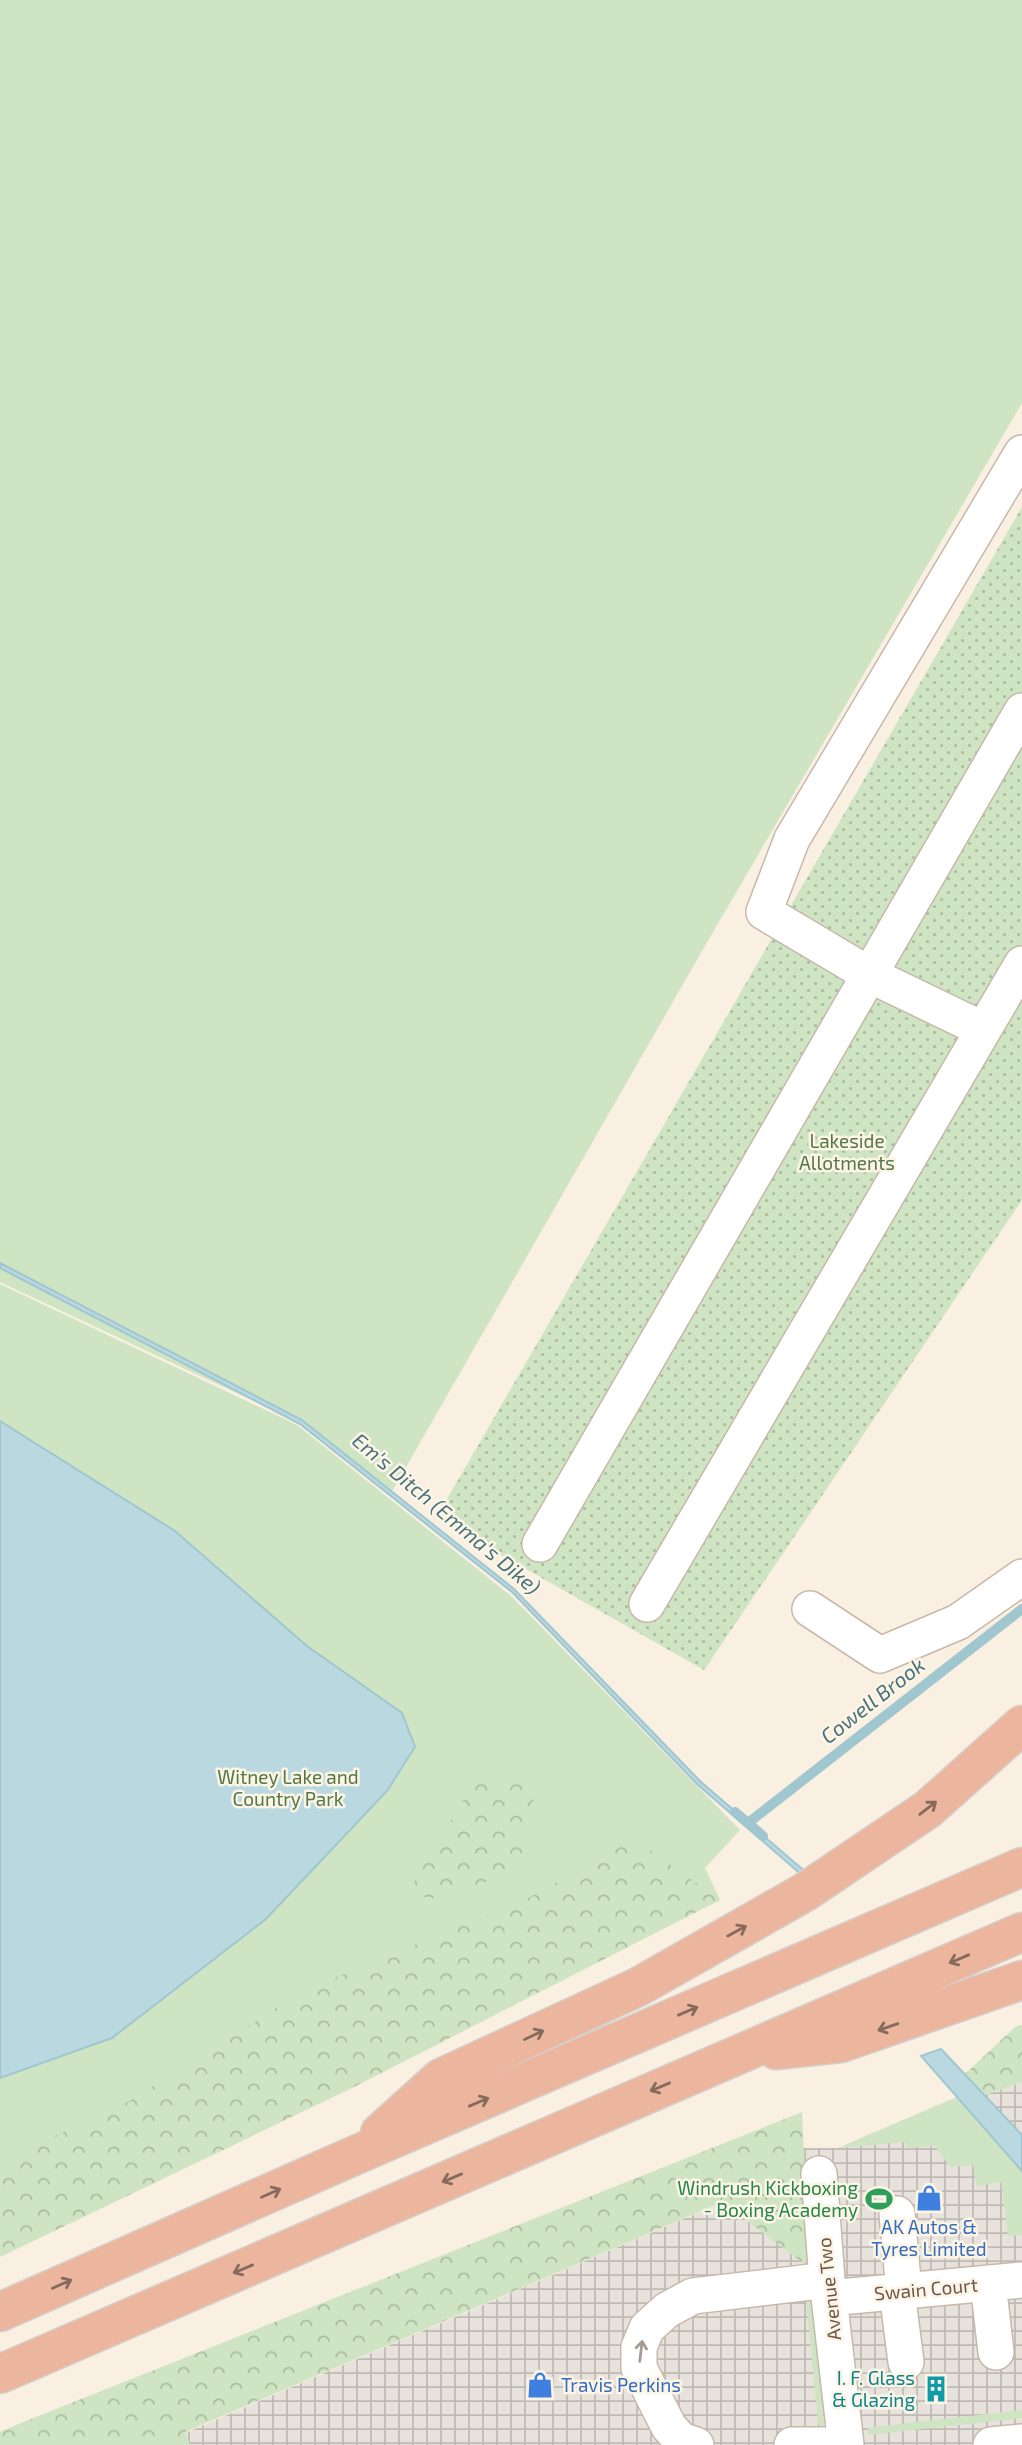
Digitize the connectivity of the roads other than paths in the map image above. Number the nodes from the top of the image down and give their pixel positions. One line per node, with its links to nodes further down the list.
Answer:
1 (1022, 453): 4 (street)
2 (1022, 711): 4 (street)
3 (1022, 964): 5 (street)
4 (870, 975): 5 (street); 6 (street)
5 (982, 1029): 8 (street)
6 (540, 1544)
7 (1022, 1577): 9 (street)
8 (647, 1604)
9 (810, 1609)
10 (1022, 1724): 15 (highway, one-way to 10)
11 (1022, 1867): 15 (highway, one-way to 11)
12 (1022, 1932): 14 (highway, one-way to 14)
13 (1022, 1980): 14 (highway, one-way to 14)
14 (735, 2055): 24 (highway, one-way to 24)
15 (358, 2154): 21 (highway, one-way to 15)
16 (819, 2174): 19 (street, Avenue Two)
17 (906, 2213): 20 (street)
18 (994, 2282): 20 (street, Swain Court); 22 (street)
19 (828, 2289): 20 (street, Swain Court); 26 (street, Swain Court, one-way to 19); 28 (street, Avenue Two)
20 (910, 2290): 23 (street)
21 (0, 2312)
22 (989, 2352)
23 (913, 2361)
24 (0, 2374)
25 (1022, 2442): 29 (street)
26 (696, 2445)
27 (792, 2445): 28 (street)
28 (844, 2445)
29 (991, 2445)

